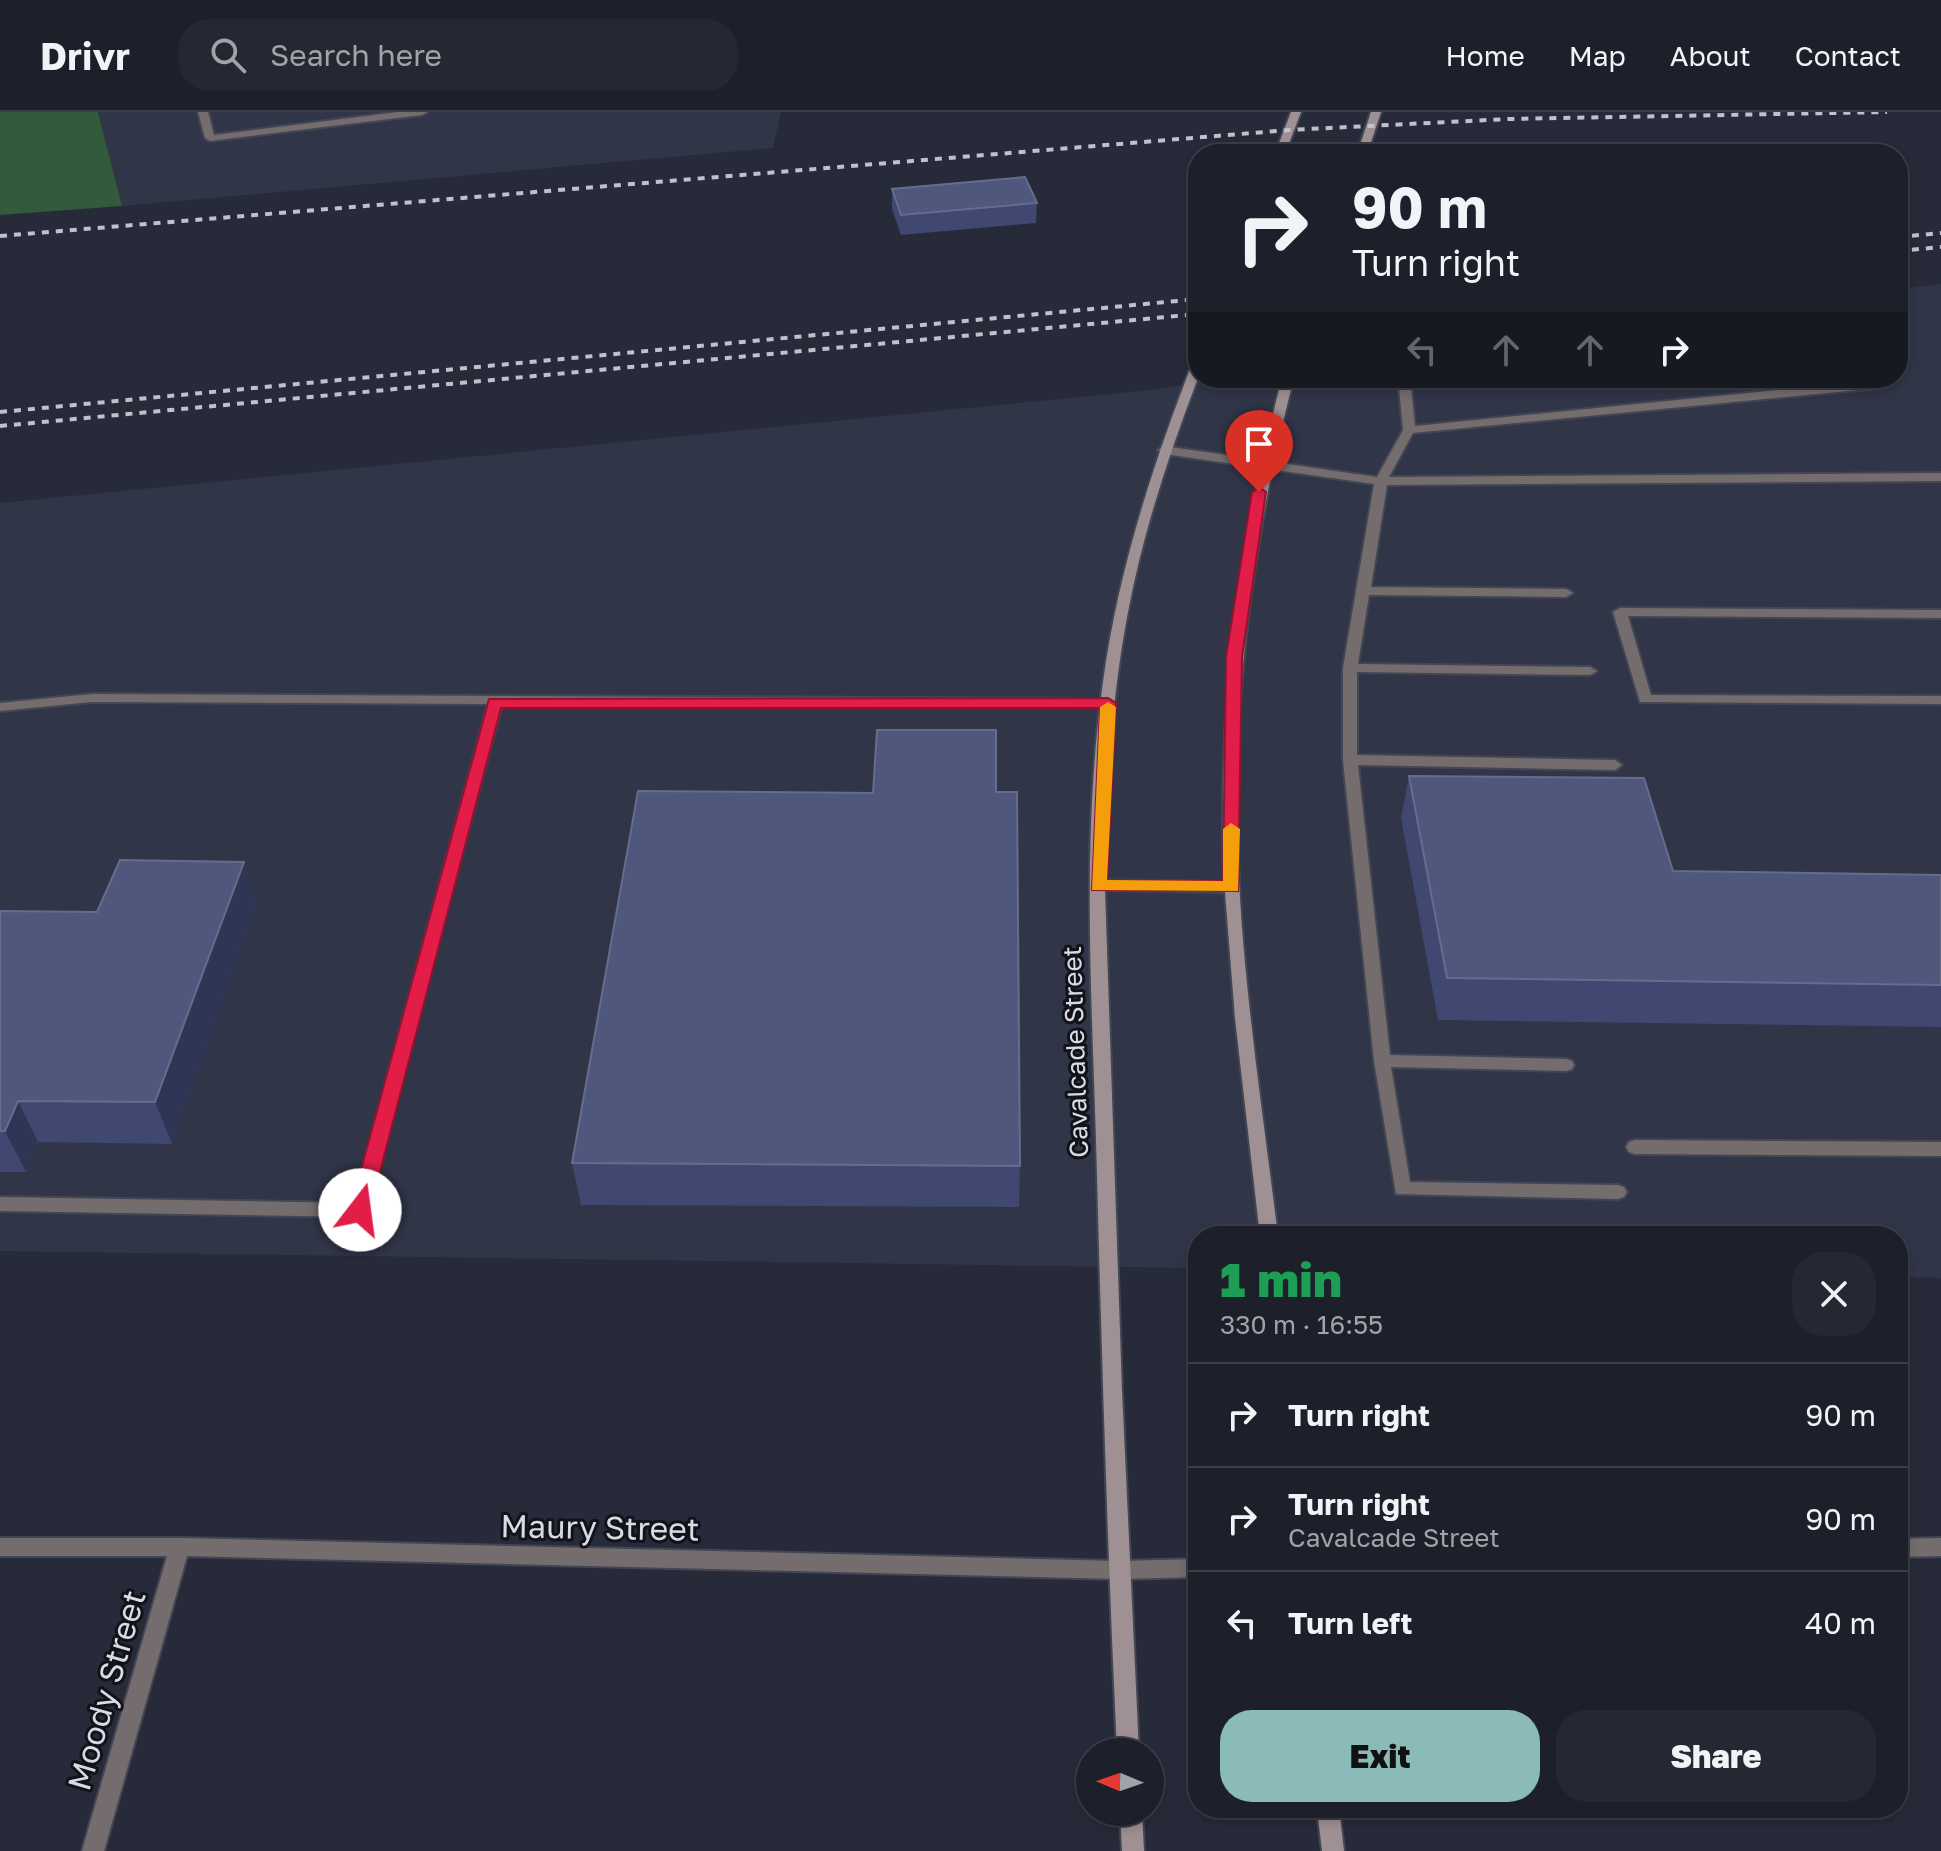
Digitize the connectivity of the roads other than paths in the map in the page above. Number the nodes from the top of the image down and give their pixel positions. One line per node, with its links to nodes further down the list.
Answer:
1 (203, 112): 2 (street)
2 (422, 112)
3 (1296, 112): 5 (main road)
4 (1376, 112): 6 (main road)
5 (1284, 144)
6 (1365, 144)
7 (1189, 388): 12 (main road, Cavalcade Street)
8 (1285, 388): 13 (main road)
9 (1405, 388): 11 (street)
10 (1837, 388): 11 (street)
11 (1409, 430): 15 (street)
12 (1164, 450): 13 (street); 23 (main road, Cavalcade Street)
13 (1263, 464): 15 (street); 28 (main road)
14 (1941, 477): 15 (street)
15 (1381, 481): 16 (street)
16 (1361, 591): 17 (street); 19 (street)
17 (1566, 593)
18 (1941, 614): 21 (street)
19 (1350, 668): 20 (street); 25 (street)
20 (1590, 671)
21 (1941, 700)
22 (495, 703): 23 (street); 24 (street); 34 (street)
23 (1108, 703): 27 (main road, Cavalcade Street)
24 (0, 707)
25 (1350, 760): 26 (street); 29 (street)
26 (1615, 765)
27 (1098, 885): 28 (main road); 41 (main road, Cavalcade Street)
28 (1232, 887): 35 (main road)
29 (1382, 1061): 30 (street); 33 (street)
30 (1566, 1065)
31 (1635, 1147): 32 (street)
32 (1941, 1149)
33 (1618, 1192)
34 (0, 1204)
35 (1268, 1226)
36 (0, 1547): 37 (street, Maury Street)
37 (180, 1547): 41 (street, Maury Street); 45 (street, Moody Street)
38 (1941, 1547): 39 (street)
39 (1908, 1548)
40 (1188, 1568): 41 (street, Maury Street)
41 (1119, 1570): 42 (main road, Cavalcade Street)
42 (1127, 1738)
43 (1329, 1818): 47 (main road)
44 (1132, 1826): 46 (main road)
45 (93, 1851)
46 (1133, 1851)
47 (1333, 1851)

